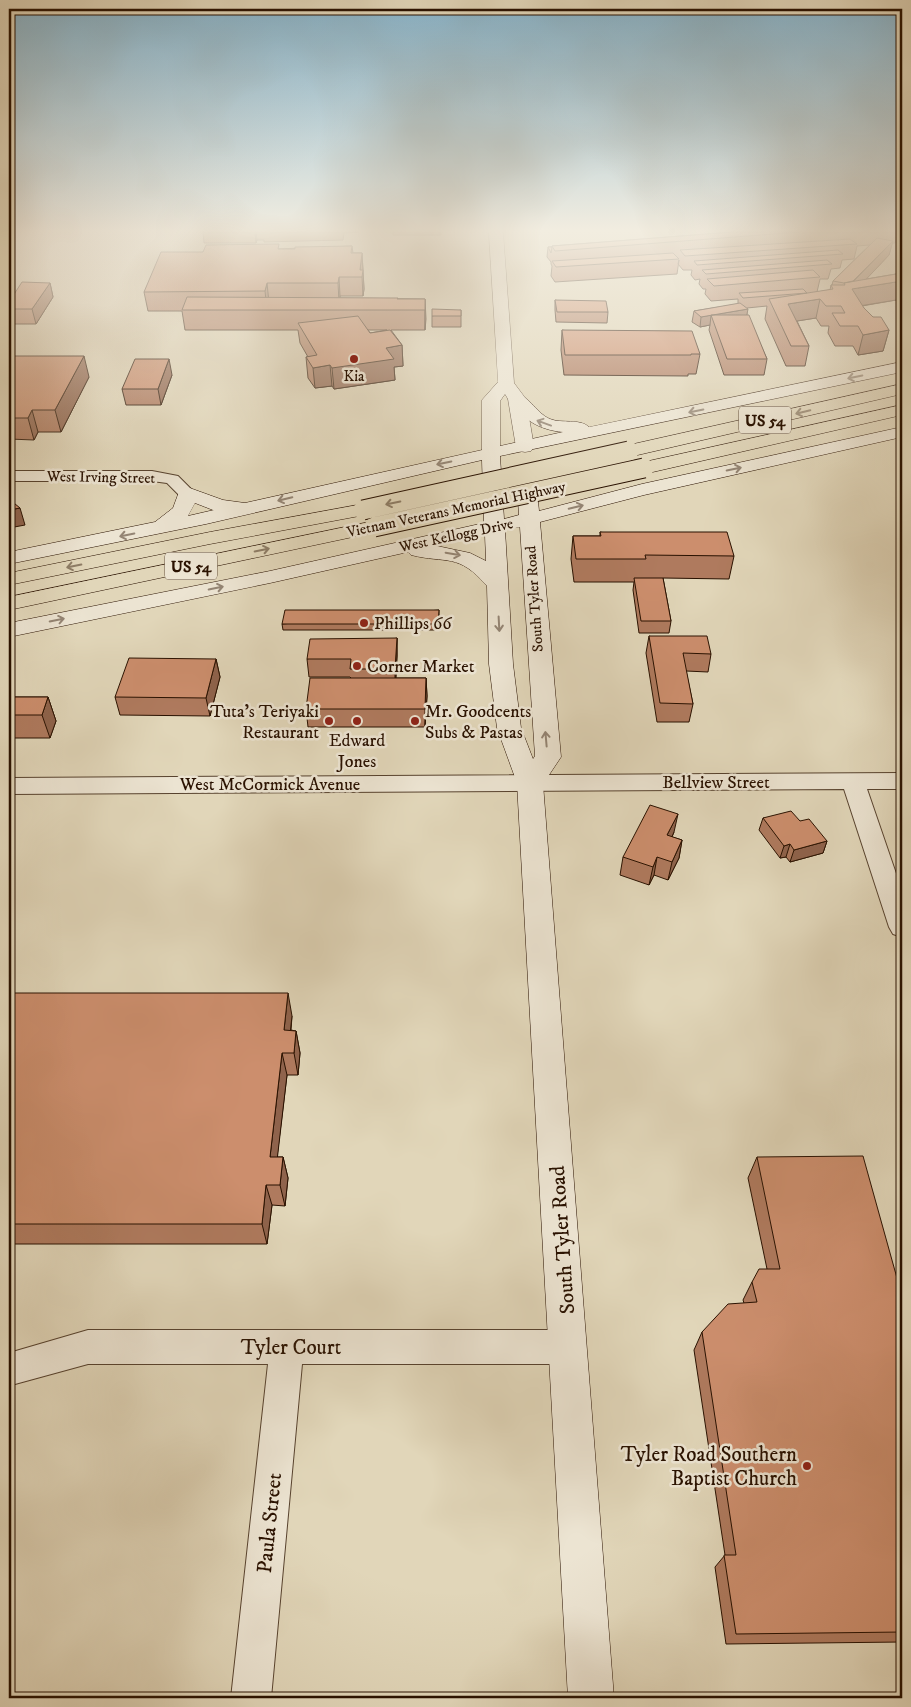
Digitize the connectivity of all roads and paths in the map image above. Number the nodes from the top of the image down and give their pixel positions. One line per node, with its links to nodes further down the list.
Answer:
1 (501, 312): 3 (main road)
2 (902, 367): 7 (main road, one-way to 7)
3 (506, 383): 5 (main road, South Tyler Road); 11 (main road, South Tyler Road)
4 (902, 390): 22 (highway, Vietnam Veterans Memorial Highway / US 54, one-way to 22, bridge)
5 (517, 399): 7 (main road, one-way to 5); 10 (main road, South Tyler Road)
6 (902, 410): 24 (highway, Vietnam Veterans Memorial Highway / US 54, one-way to 6, bridge)
7 (627, 425): 9 (main road)
8 (902, 432): 14 (main road, West Kellogg Drive, one-way to 8)
9 (590, 434): 10 (main road); 14 (main road)
10 (525, 447): 11 (main road); 17 (main road, South Tyler Road)
11 (491, 453): 13 (main road, one-way to 13); 18 (main road, South Tyler Road)
12 (9, 476): 15 (street, West Irving Street)
13 (366, 480): 16 (main road, one-way to 16); 20 (main road)
14 (642, 490): 17 (main road, West Kellogg Drive, one-way to 14)
15 (187, 493): 16 (main road); 19 (main road)
16 (246, 508): 19 (main road)
17 (529, 519): 18 (main road, West Kellogg Drive); 28 (main road, South Tyler Road, one-way to 17)
18 (495, 526): 20 (main road, West Kellogg Drive); 23 (main road, South Tyler Road)
19 (159, 528): 21 (main road, one-way to 21)
20 (396, 548): 23 (main road, one-way to 23); 25 (main road, West Kellogg Drive, one-way to 20)
21 (9, 558)
22 (9, 579)
23 (497, 585): 28 (main road, South Tyler Road, one-way to 28)
24 (9, 604)
25 (9, 630)
26 (853, 781): 27 (street, Bellview Street); 28 (street, Bellview Street); 30 (street)
27 (902, 781)
28 (530, 783): 29 (street, West McCormick Avenue); 32 (main road, South Tyler Road)
29 (9, 786)
30 (902, 926)
31 (287, 1347): 32 (street, Tyler Court); 33 (street, Tyler Court); 34 (street, Paula Street)
32 (569, 1347): 35 (main road, South Tyler Road)
33 (15, 1367)
34 (252, 1698)
35 (591, 1698)

